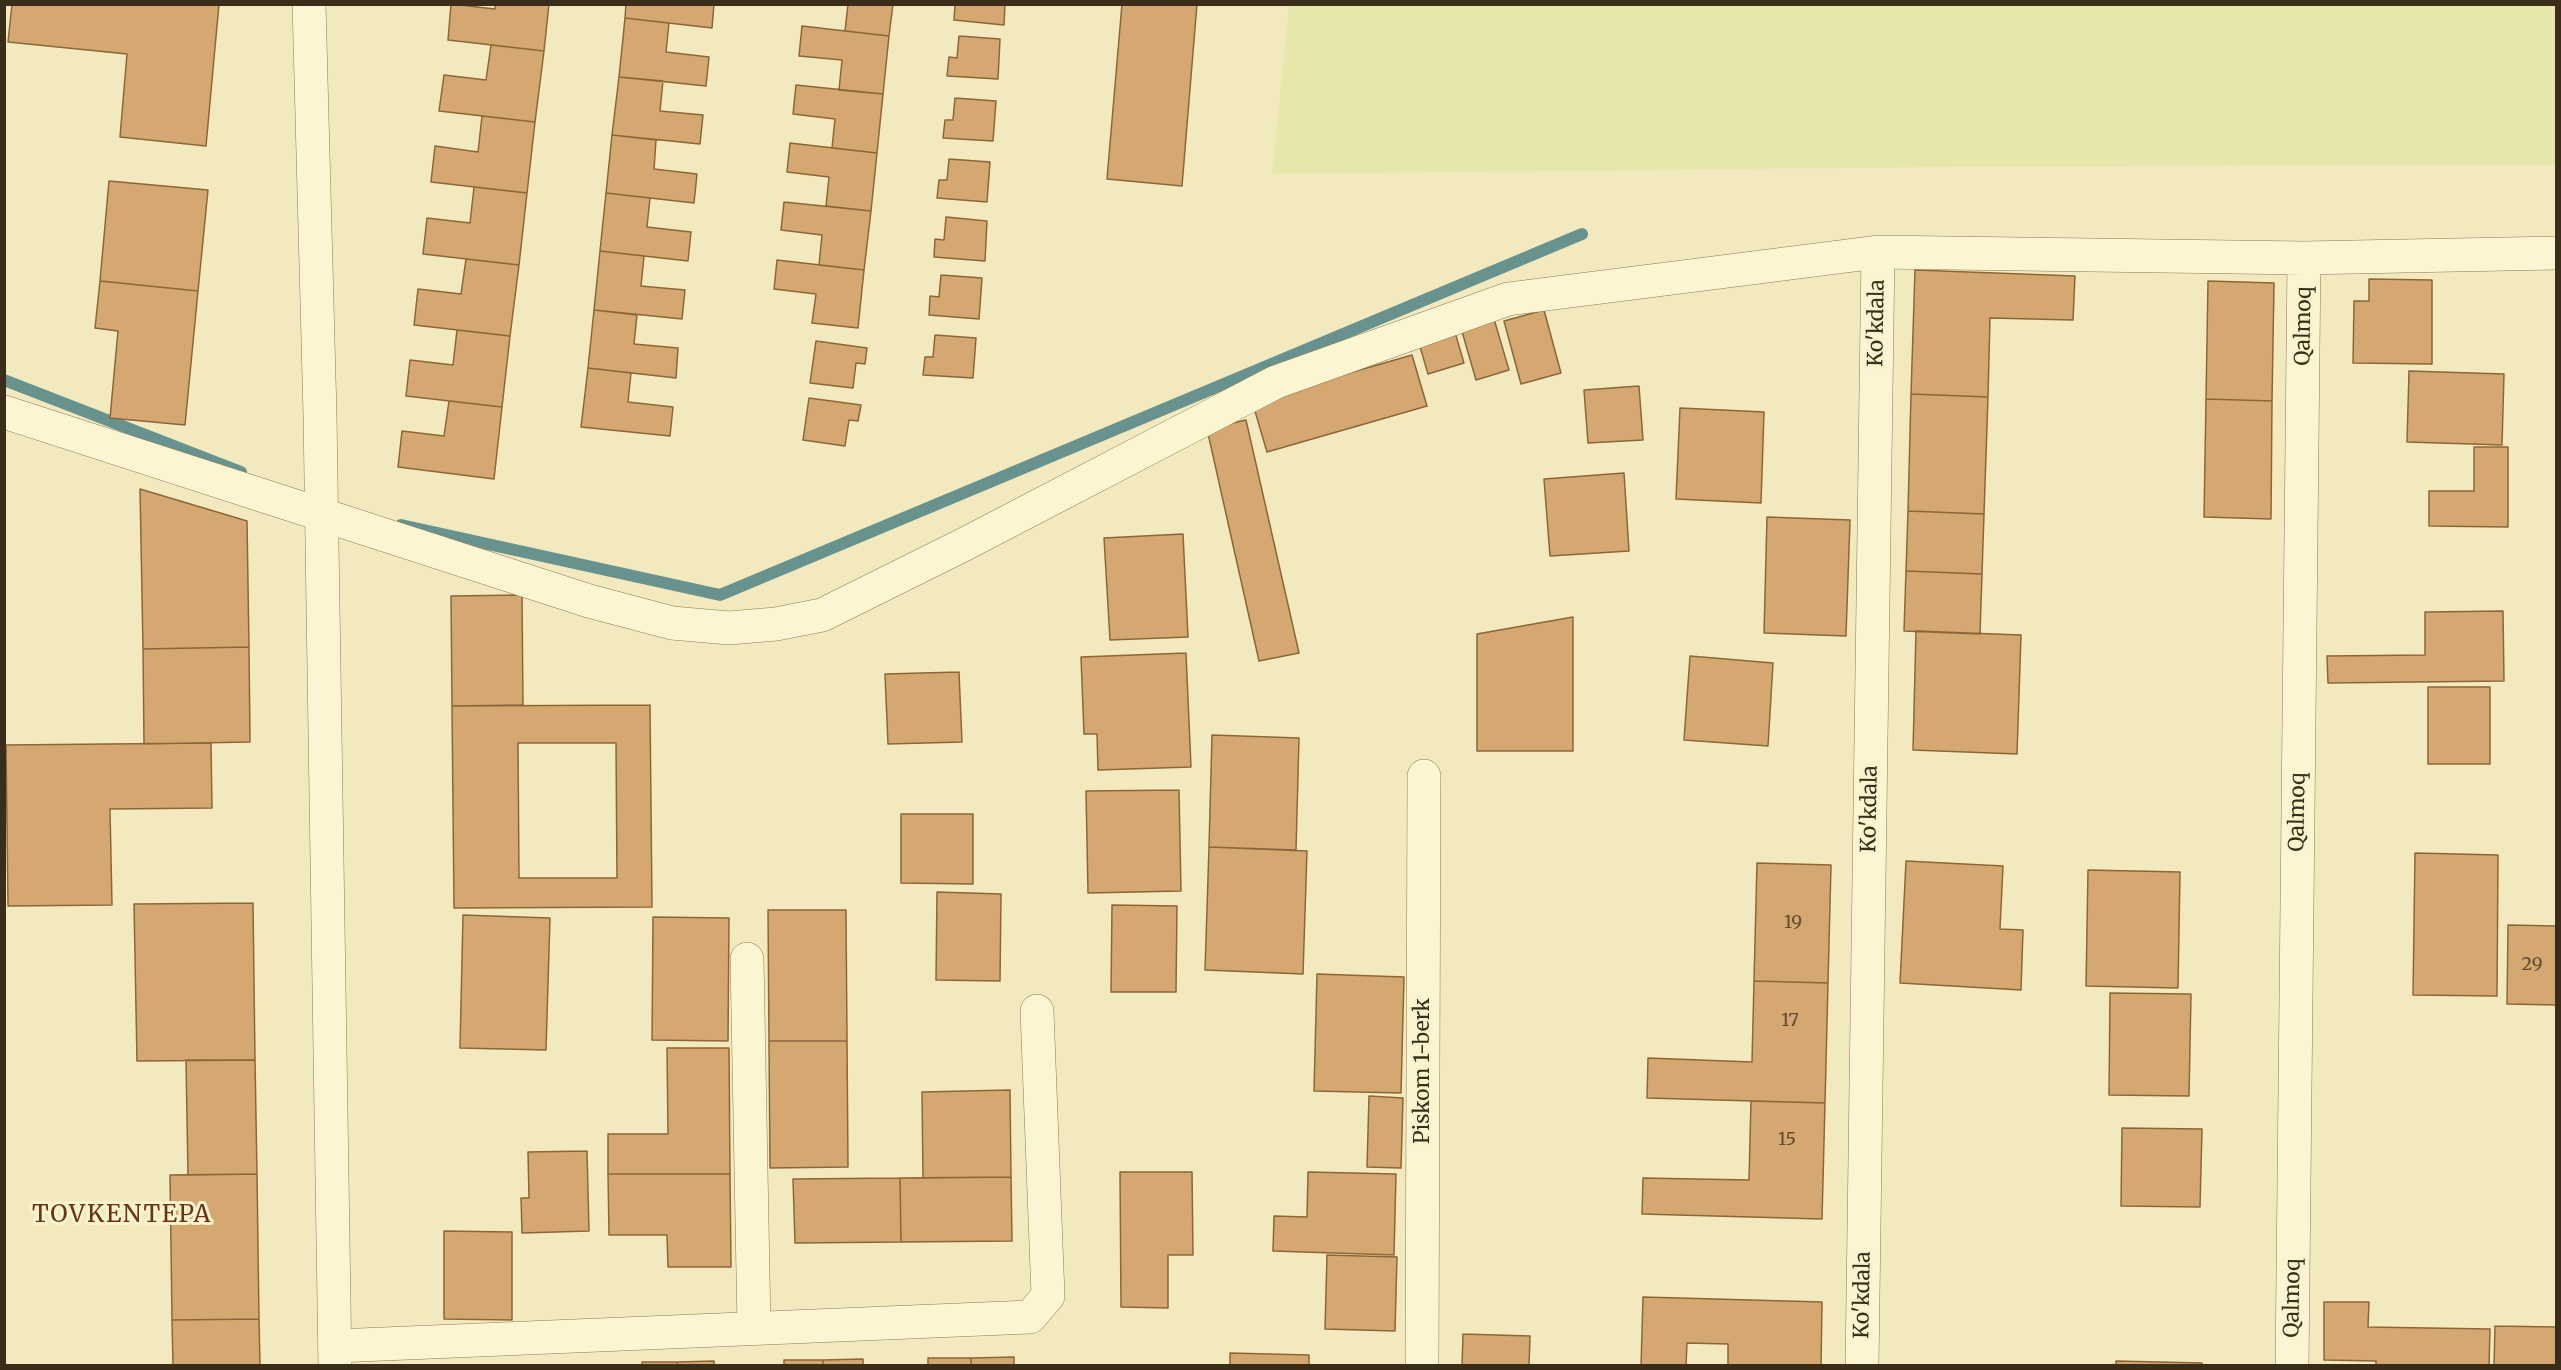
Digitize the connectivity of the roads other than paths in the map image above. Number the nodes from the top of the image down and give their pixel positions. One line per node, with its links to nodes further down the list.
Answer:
1 (309, 4): 6 (street)
2 (1878, 252): 4 (street); 6 (street); 13 (street, Ko'kdala)
3 (2556, 253): 4 (street)
4 (2304, 258): 14 (street, Qalmoq)
5 (4, 412): 6 (street)
6 (321, 514): 11 (street)
7 (1424, 776): 12 (street, Piskom 1-berk)
8 (747, 959): 10 (street)
9 (1037, 1011): 10 (street)
10 (754, 1327): 11 (street)
11 (335, 1356)
12 (1422, 1365)
13 (1862, 1365)
14 (2292, 1365)

